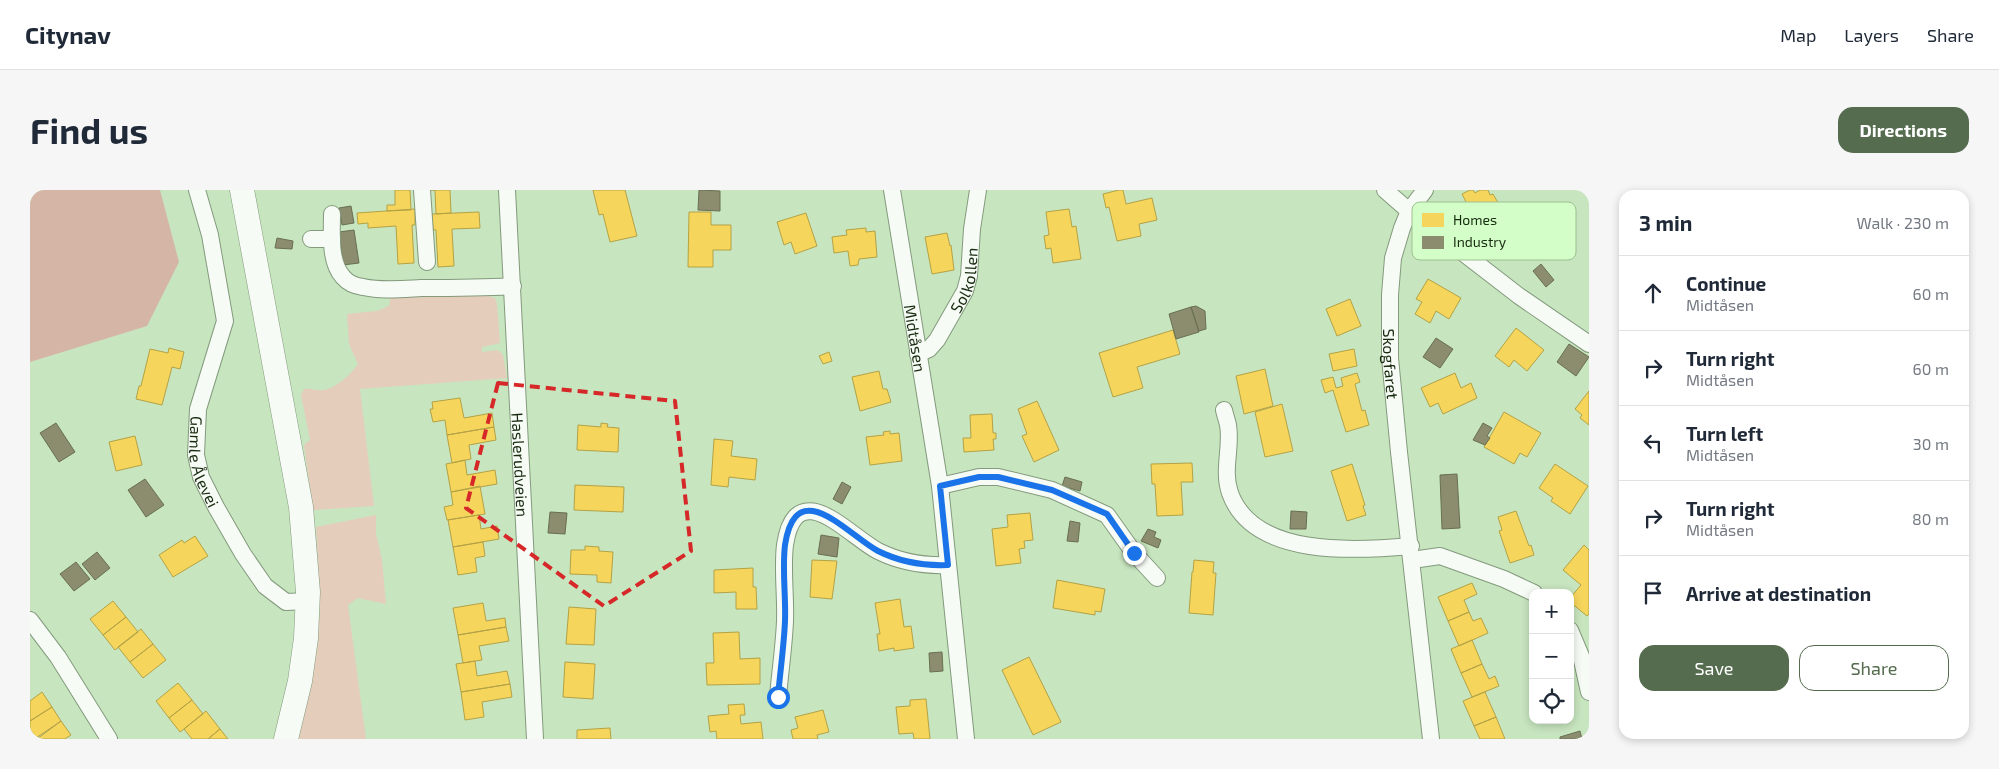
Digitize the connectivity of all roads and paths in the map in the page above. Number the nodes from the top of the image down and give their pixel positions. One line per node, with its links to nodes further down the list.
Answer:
1 (197, 190): 27 (street, Gamle Ålevei)
2 (242, 190): 27 (main road)
3 (422, 190): 17 (street)
4 (506, 190): 18 (street, Haslerudveien)
5 (892, 190): 20 (street, Midtåsen)
6 (978, 190): 20 (street, Solkollen)
7 (1385, 190): 11 (street)
8 (1425, 190): 9 (street, Skogfaret)
9 (1416, 202)
10 (1412, 207): 11 (street, Skogfaret)
11 (1409, 211): 12 (street); 23 (street, Skogfaret)
12 (1412, 213)
13 (332, 214): 15 (street)
14 (311, 239): 15 (street)
15 (332, 239): 18 (street)
16 (1472, 260): 19 (street)
17 (427, 262)
18 (513, 286): 34 (street, Haslerudveien)
19 (1589, 344)
20 (918, 354): 22 (street, Midtåsen)
21 (1224, 410): 23 (street)
22 (940, 486): 24 (street, Midtåsen); 25 (street)
23 (1411, 553): 26 (street); 36 (street, Skogfaret)
24 (948, 565): 31 (street); 35 (street, Midtåsen)
25 (1157, 578)
26 (1529, 590)
27 (308, 601): 33 (main road)
28 (30, 620): 32 (street)
29 (1572, 634): 30 (street)
30 (1589, 692)
31 (778, 697)
32 (110, 739)
33 (286, 739)
34 (535, 739)
35 (966, 739)
36 (1431, 739)

